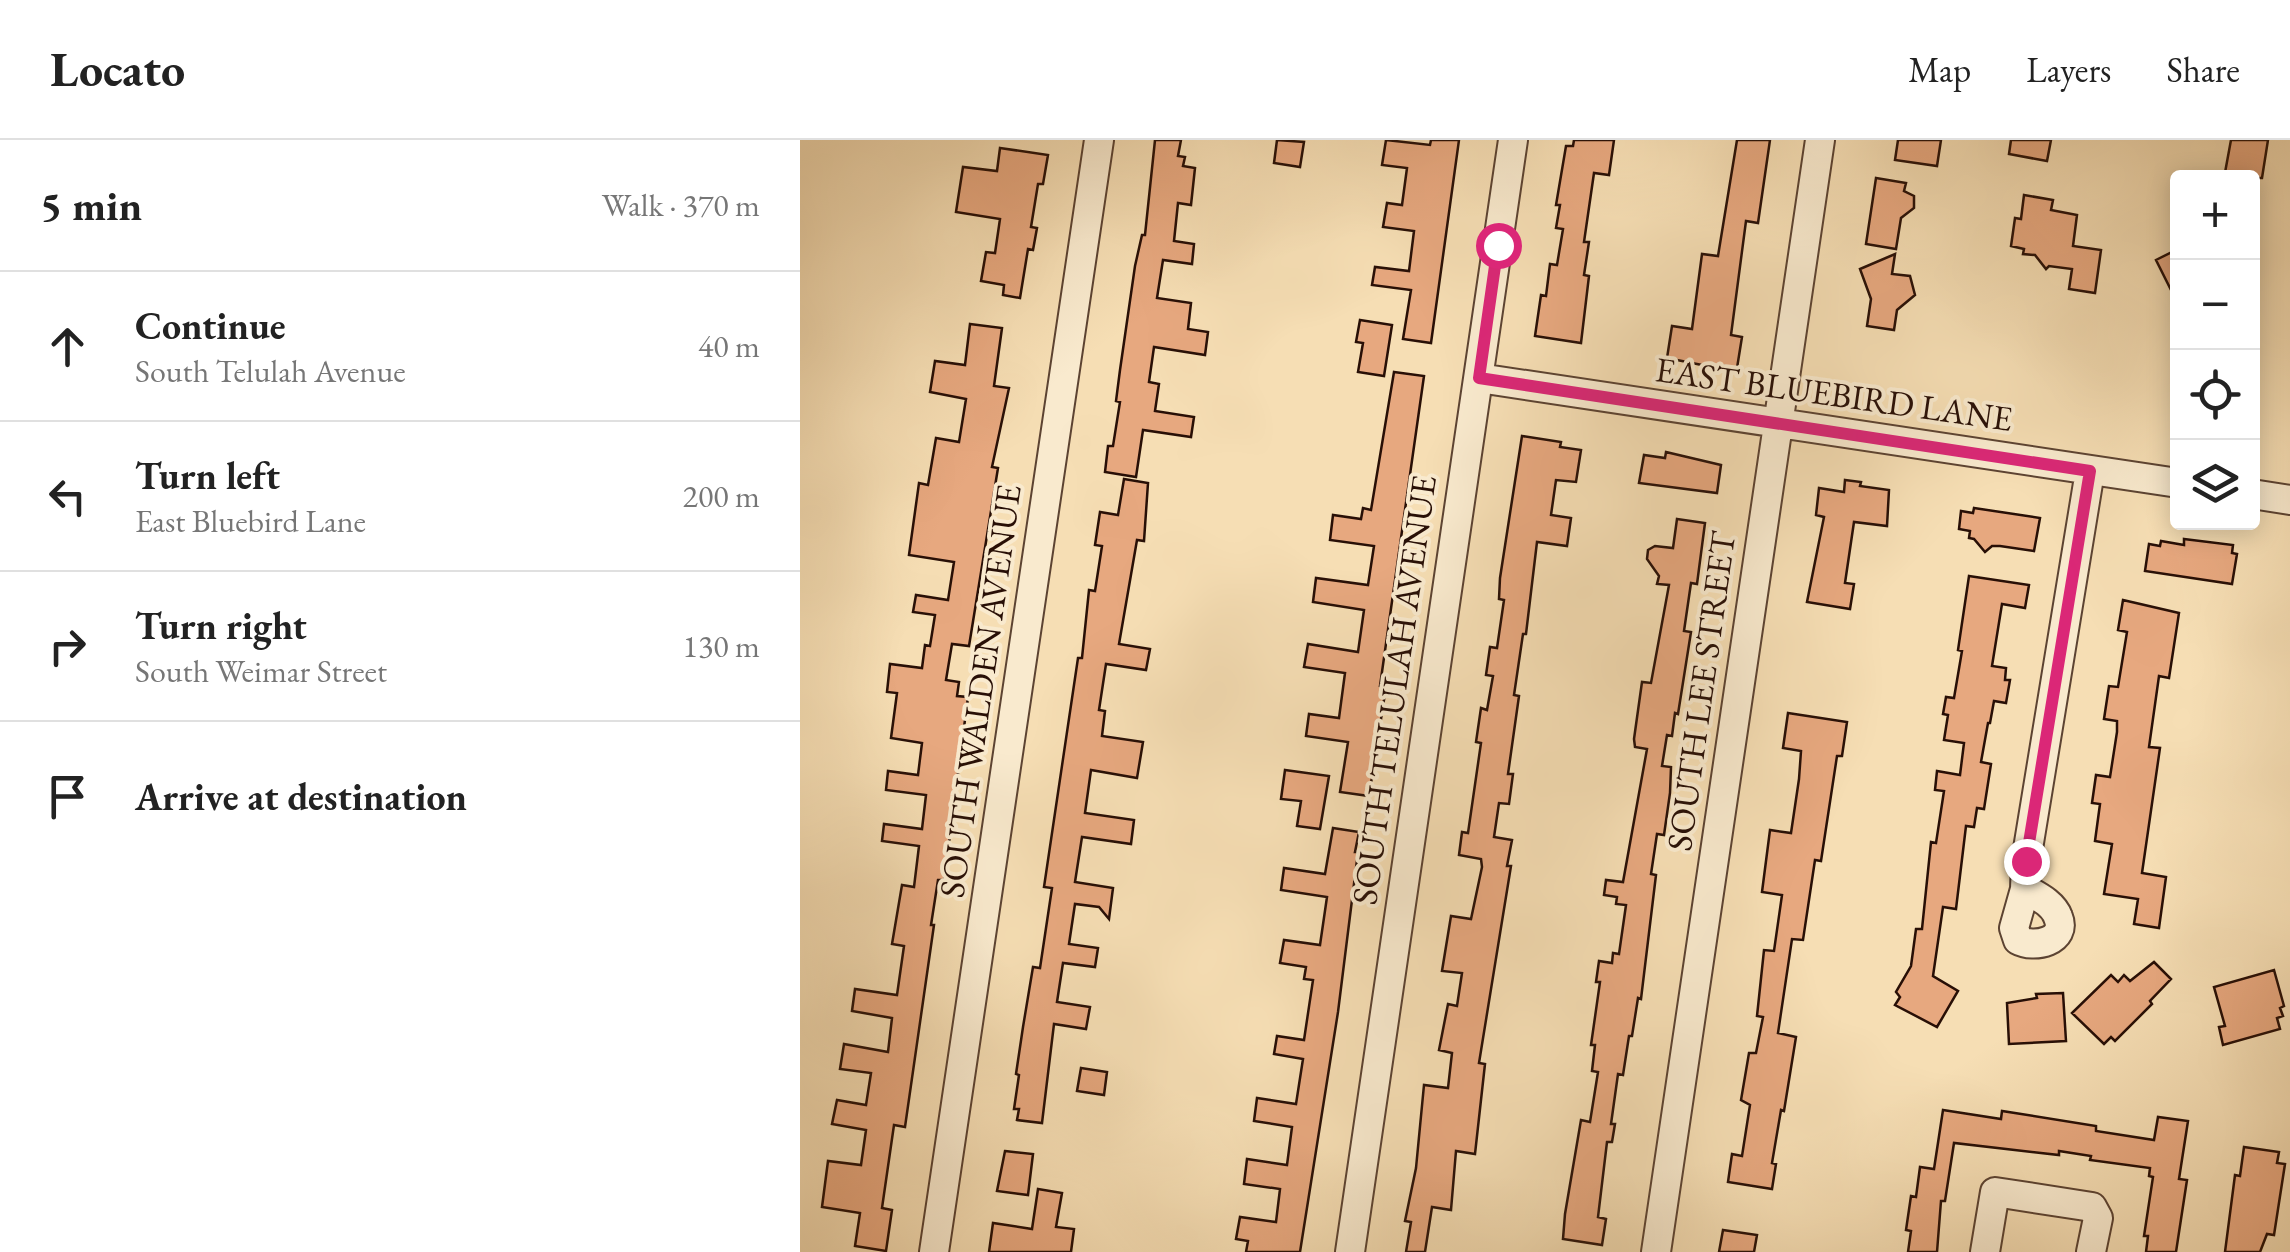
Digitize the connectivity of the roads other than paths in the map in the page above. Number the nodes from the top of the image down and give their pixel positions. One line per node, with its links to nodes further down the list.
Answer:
1 (1099, 140): 11 (street, SOUTH WALDEN AVENUE)
2 (1514, 140): 4 (street, SOUTH TELULAH AVENUE)
3 (1820, 140): 5 (street, SOUTH LEE STREET)
4 (1479, 378): 5 (street, EAST BLUEBIRD LANE); 12 (street, SOUTH TELULAH AVENUE)
5 (1778, 424): 6 (street, EAST BLUEBIRD LANE); 13 (street, SOUTH LEE STREET)
6 (2090, 471): 7 (street, EAST BLUEBIRD LANE); 10 (street)
7 (2170, 483)
8 (2260, 495): 9 (street)
9 (2290, 500)
10 (2025, 890)
11 (934, 1252)
12 (1350, 1252)
13 (1656, 1252)
14 (1984, 1252): 15 (street)
15 (2091, 1252)

